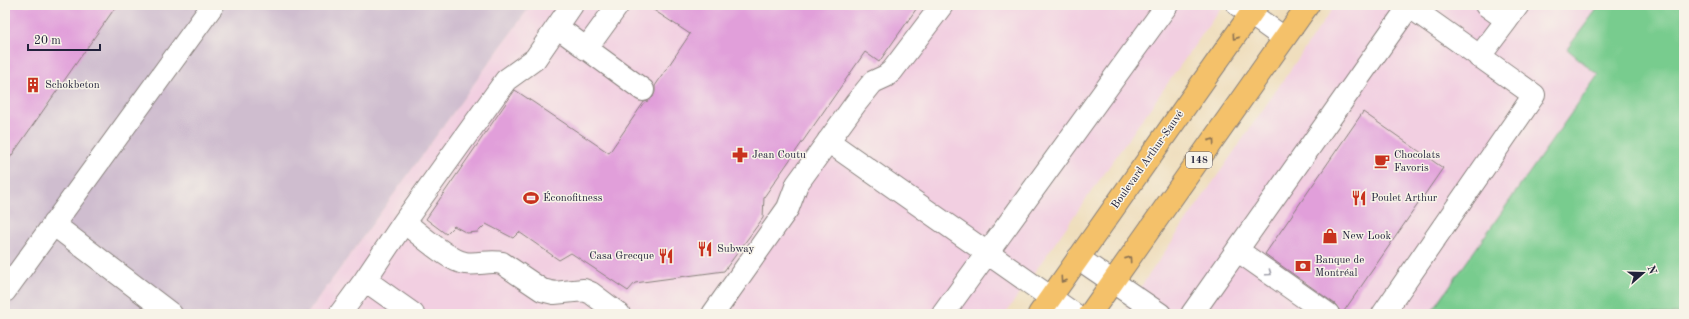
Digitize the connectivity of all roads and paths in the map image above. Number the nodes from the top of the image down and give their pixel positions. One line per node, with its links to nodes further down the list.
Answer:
1 (213, 5): 18 (lane)
2 (572, 5): 11 (lane)
3 (618, 5): 13 (lane)
4 (942, 5): 16 (lane)
5 (1167, 5): 20 (lane)
6 (1308, 5): 12 (main road, 148)
7 (1486, 5): 10 (lane)
8 (1410, 6): 14 (lane); 19 (lane)
9 (1249, 8): 12 (lane); 21 (main road, Boulevard Arthur-Sauvé, one-way to 21)
10 (1513, 12): 14 (lane)
11 (557, 27): 13 (lane); 17 (lane)
12 (1284, 38): 23 (main road, 148, one-way to 12)
13 (586, 49): 15 (lane)
14 (1479, 57): 37 (lane)
15 (643, 90)
16 (828, 141): 20 (lane); 30 (lane)
17 (404, 222): 22 (lane); 29 (lane)
18 (53, 224): 24 (lane); 26 (lane)
19 (1237, 250): 35 (lane); 36 (lane, one-way to 36)
20 (987, 253): 25 (lane); 31 (lane)
21 (1078, 258): 23 (lane); 25 (main road, Boulevard Arthur-Sauvé, one-way to 25)
22 (365, 280): 27 (lane); 28 (lane)
23 (1113, 282): 33 (main road, 148); 34 (lane)
24 (5, 291)
25 (1044, 306): 32 (lane)
26 (171, 314)
27 (340, 314)
28 (413, 314)
29 (619, 314)
30 (713, 314)
31 (943, 314)
32 (1074, 314)
33 (1090, 314)
34 (1160, 314)
35 (1192, 314)
36 (1328, 314)
37 (1383, 314)

